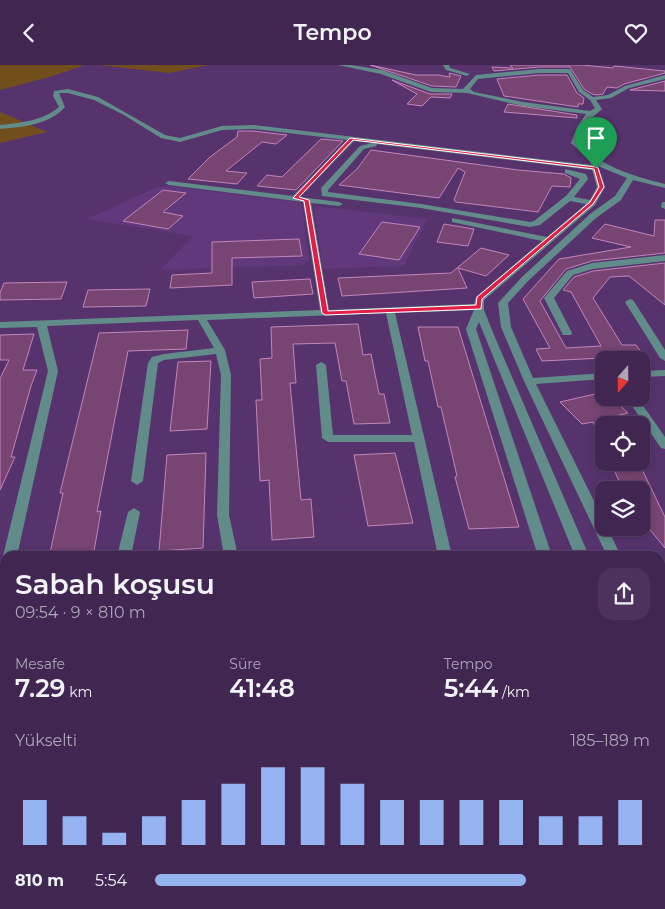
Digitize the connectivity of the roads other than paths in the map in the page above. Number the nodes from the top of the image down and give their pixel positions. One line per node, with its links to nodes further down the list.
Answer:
1 (341, 65): 10 (street)
2 (446, 65): 7 (street)
3 (471, 65): 7 (street)
4 (527, 65): 6 (street)
5 (568, 68): 6 (street); 11 (street)
6 (551, 71): 8 (street)
7 (467, 74): 8 (street)
8 (476, 77): 10 (street)
9 (665, 77): 11 (street)
10 (467, 91): 12 (street)
11 (592, 99): 12 (street)
12 (590, 113): 15 (street)
13 (0, 127): 14 (street)
14 (352, 139): 15 (street); 19 (street)
15 (595, 164): 16 (street); 22 (street)
16 (630, 177): 18 (street); 41 (street)
17 (169, 183): 19 (street)
18 (665, 186)
19 (295, 198): 21 (street)
20 (569, 198): 22 (street); 23 (street); 23 (street)
21 (307, 200): 24 (street); 30 (street)
22 (592, 203): 25 (street)
23 (421, 206): 24 (street)
24 (415, 213): 25 (street)
25 (548, 240): 28 (street)
26 (665, 258): 34 (street)
27 (630, 302): 36 (street)
28 (479, 309): 29 (street); 51 (street); 52 (street)
29 (390, 311): 30 (street); 43 (street)
30 (325, 313): 31 (street)
31 (201, 318): 32 (street); 35 (street)
32 (41, 323): 33 (street); 47 (street)
33 (0, 325)
34 (567, 333)
35 (220, 350): 45 (street); 49 (street)
36 (665, 358)
37 (321, 365): 43 (street)
38 (665, 373): 39 (street)
39 (650, 374)
40 (595, 377): 41 (street)
41 (529, 381): 53 (street)
42 (637, 406): 44 (street)
43 (418, 439): 50 (street)
44 (665, 445)
45 (137, 481)
46 (134, 512): 48 (street)
47 (11, 551)
48 (125, 551)
49 (230, 551)
50 (444, 551)
51 (544, 551)
52 (580, 551)
53 (612, 551)

